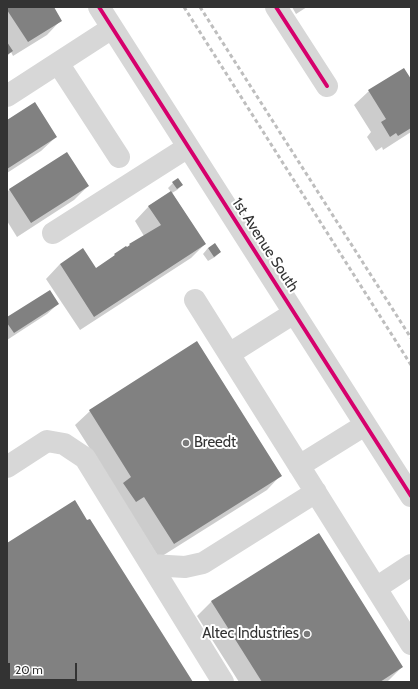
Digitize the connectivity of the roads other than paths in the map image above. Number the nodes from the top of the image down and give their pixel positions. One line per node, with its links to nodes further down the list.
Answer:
1 (99, 7): 3 (street, 1st Avenue South)
2 (276, 7): 5 (street)
3 (112, 28): 4 (street); 7 (street, 1st Avenue South)
4 (58, 63): 6 (street); 8 (street)
5 (327, 86)
6 (7, 96)
7 (188, 146): 9 (street); 11 (street, 1st Avenue South)
8 (119, 156)
9 (53, 233)
10 (195, 300): 12 (street)
11 (294, 313): 12 (street); 13 (street, 1st Avenue South)
12 (229, 354): 14 (street)
13 (366, 425): 14 (street); 17 (street, 1st Avenue South)
14 (299, 466): 16 (street)
15 (7, 467): 18 (street)
16 (316, 492): 18 (street); 20 (street)
17 (411, 496)
18 (151, 565): 22 (street)
19 (411, 565): 20 (street)
20 (376, 588): 21 (street)
21 (411, 644)
22 (223, 682)

